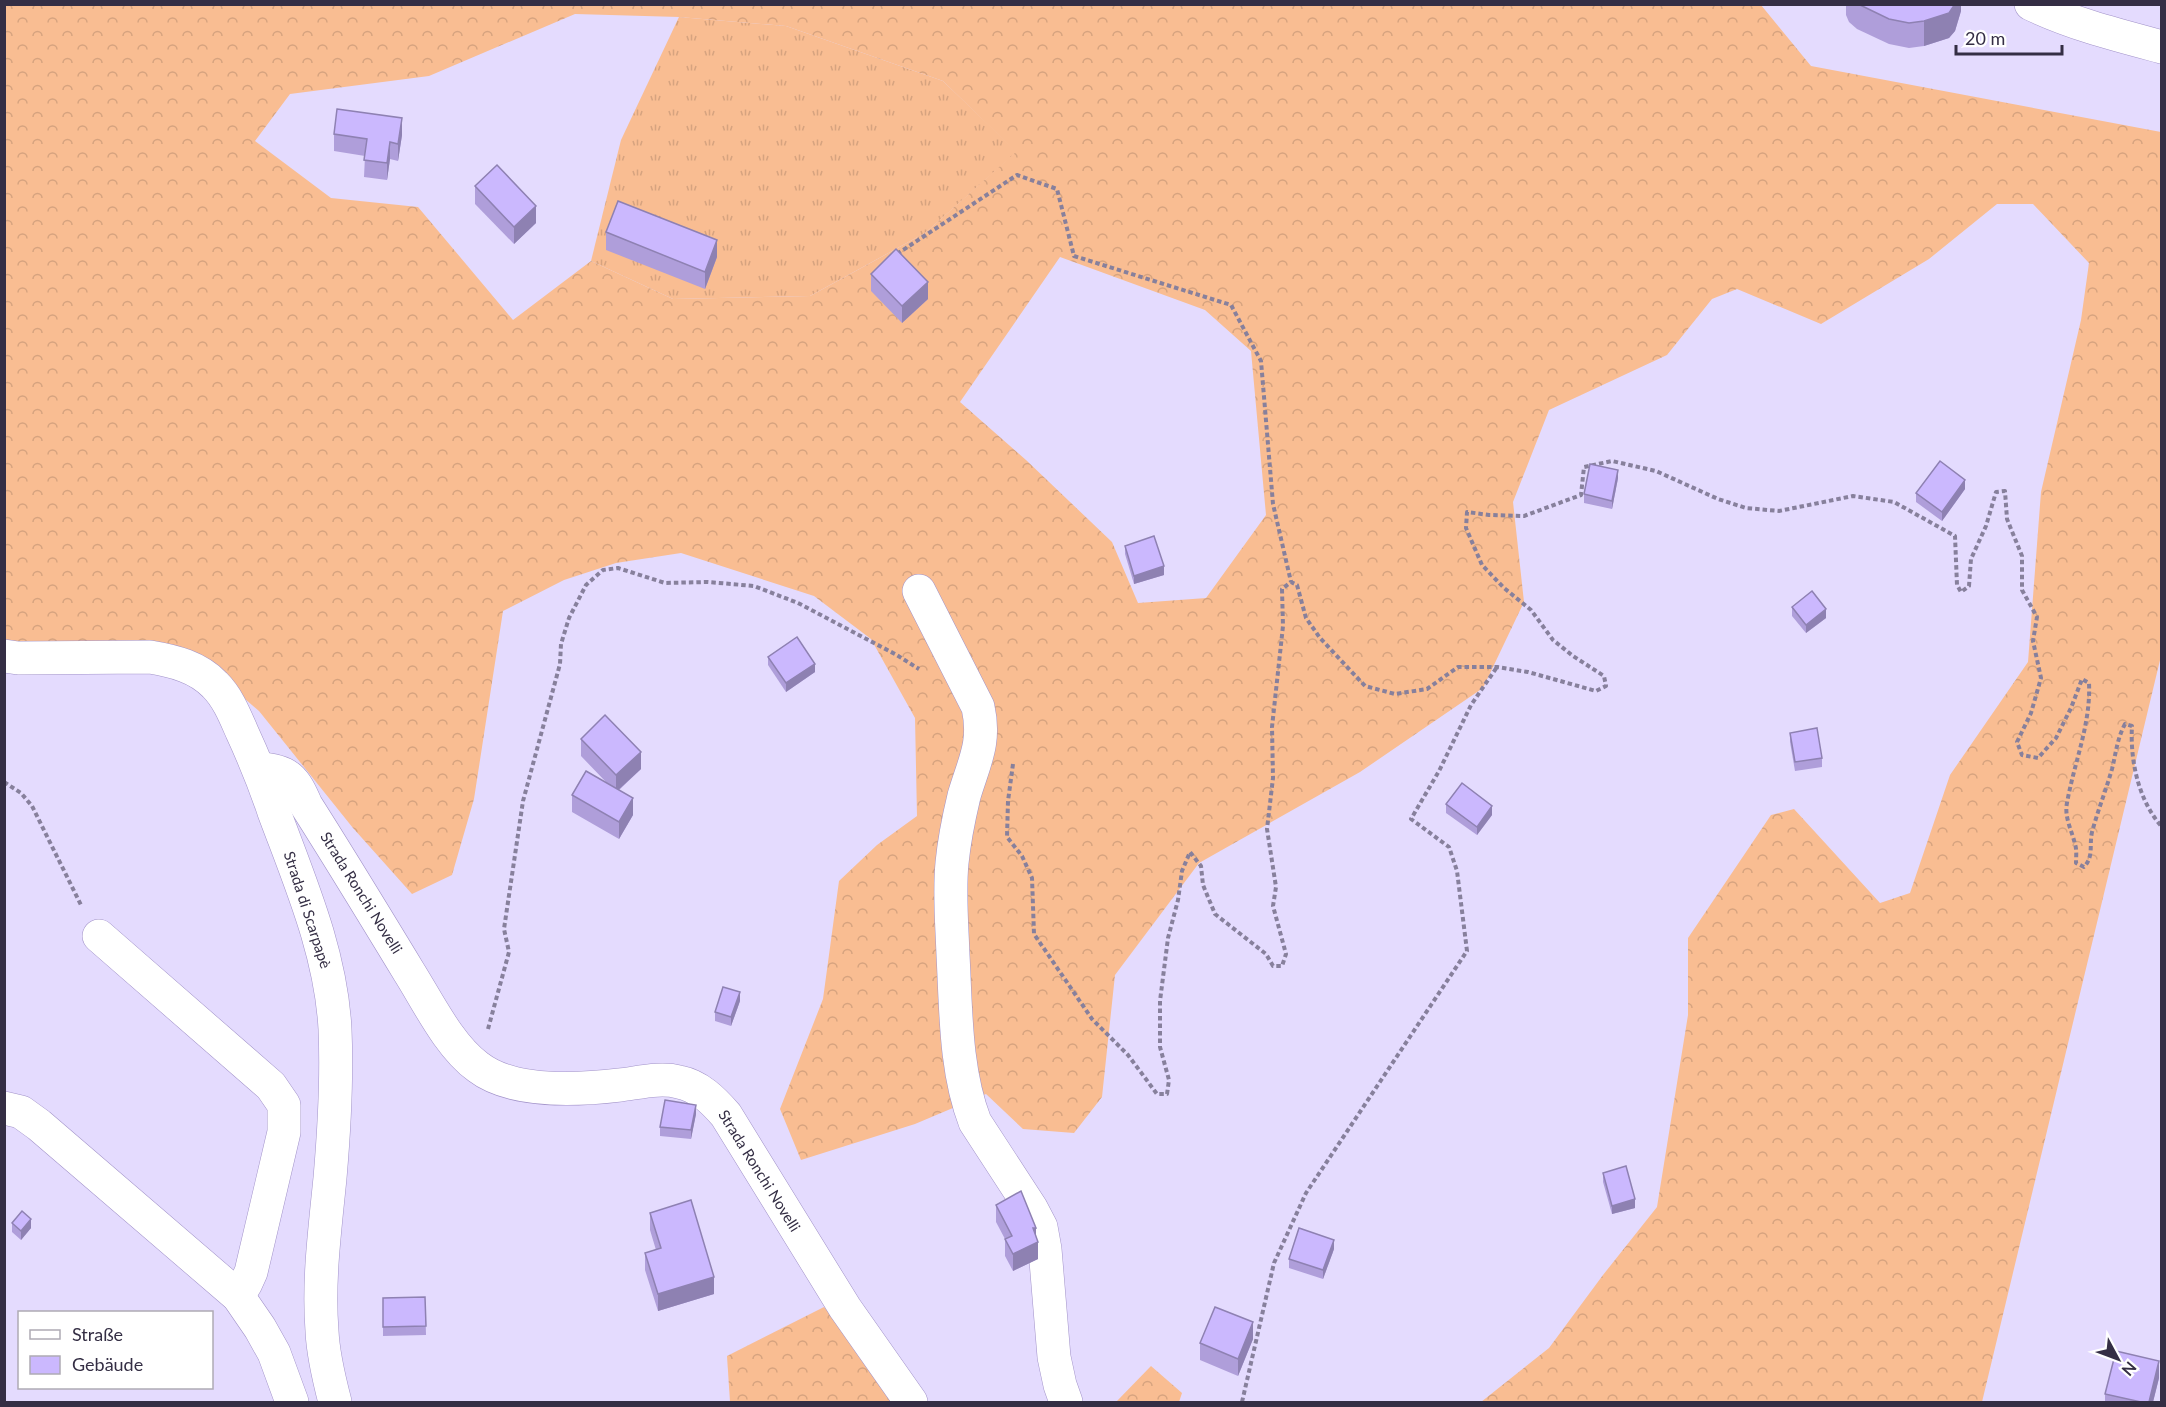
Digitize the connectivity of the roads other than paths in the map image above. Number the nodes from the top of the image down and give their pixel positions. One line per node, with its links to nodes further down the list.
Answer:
1 (2031, 4): 2 (street)
2 (2162, 47)
3 (919, 591): 12 (street)
4 (4, 656): 5 (street, Strada di Scarpapè)
5 (259, 769): 10 (street, Strada di Scarpapè); 11 (street, Strada Ronchi Novelli)
6 (99, 936): 8 (street)
7 (4, 1108): 8 (street)
8 (238, 1296): 9 (street)
9 (292, 1402)
10 (335, 1402)
11 (911, 1402)
12 (1066, 1402)

